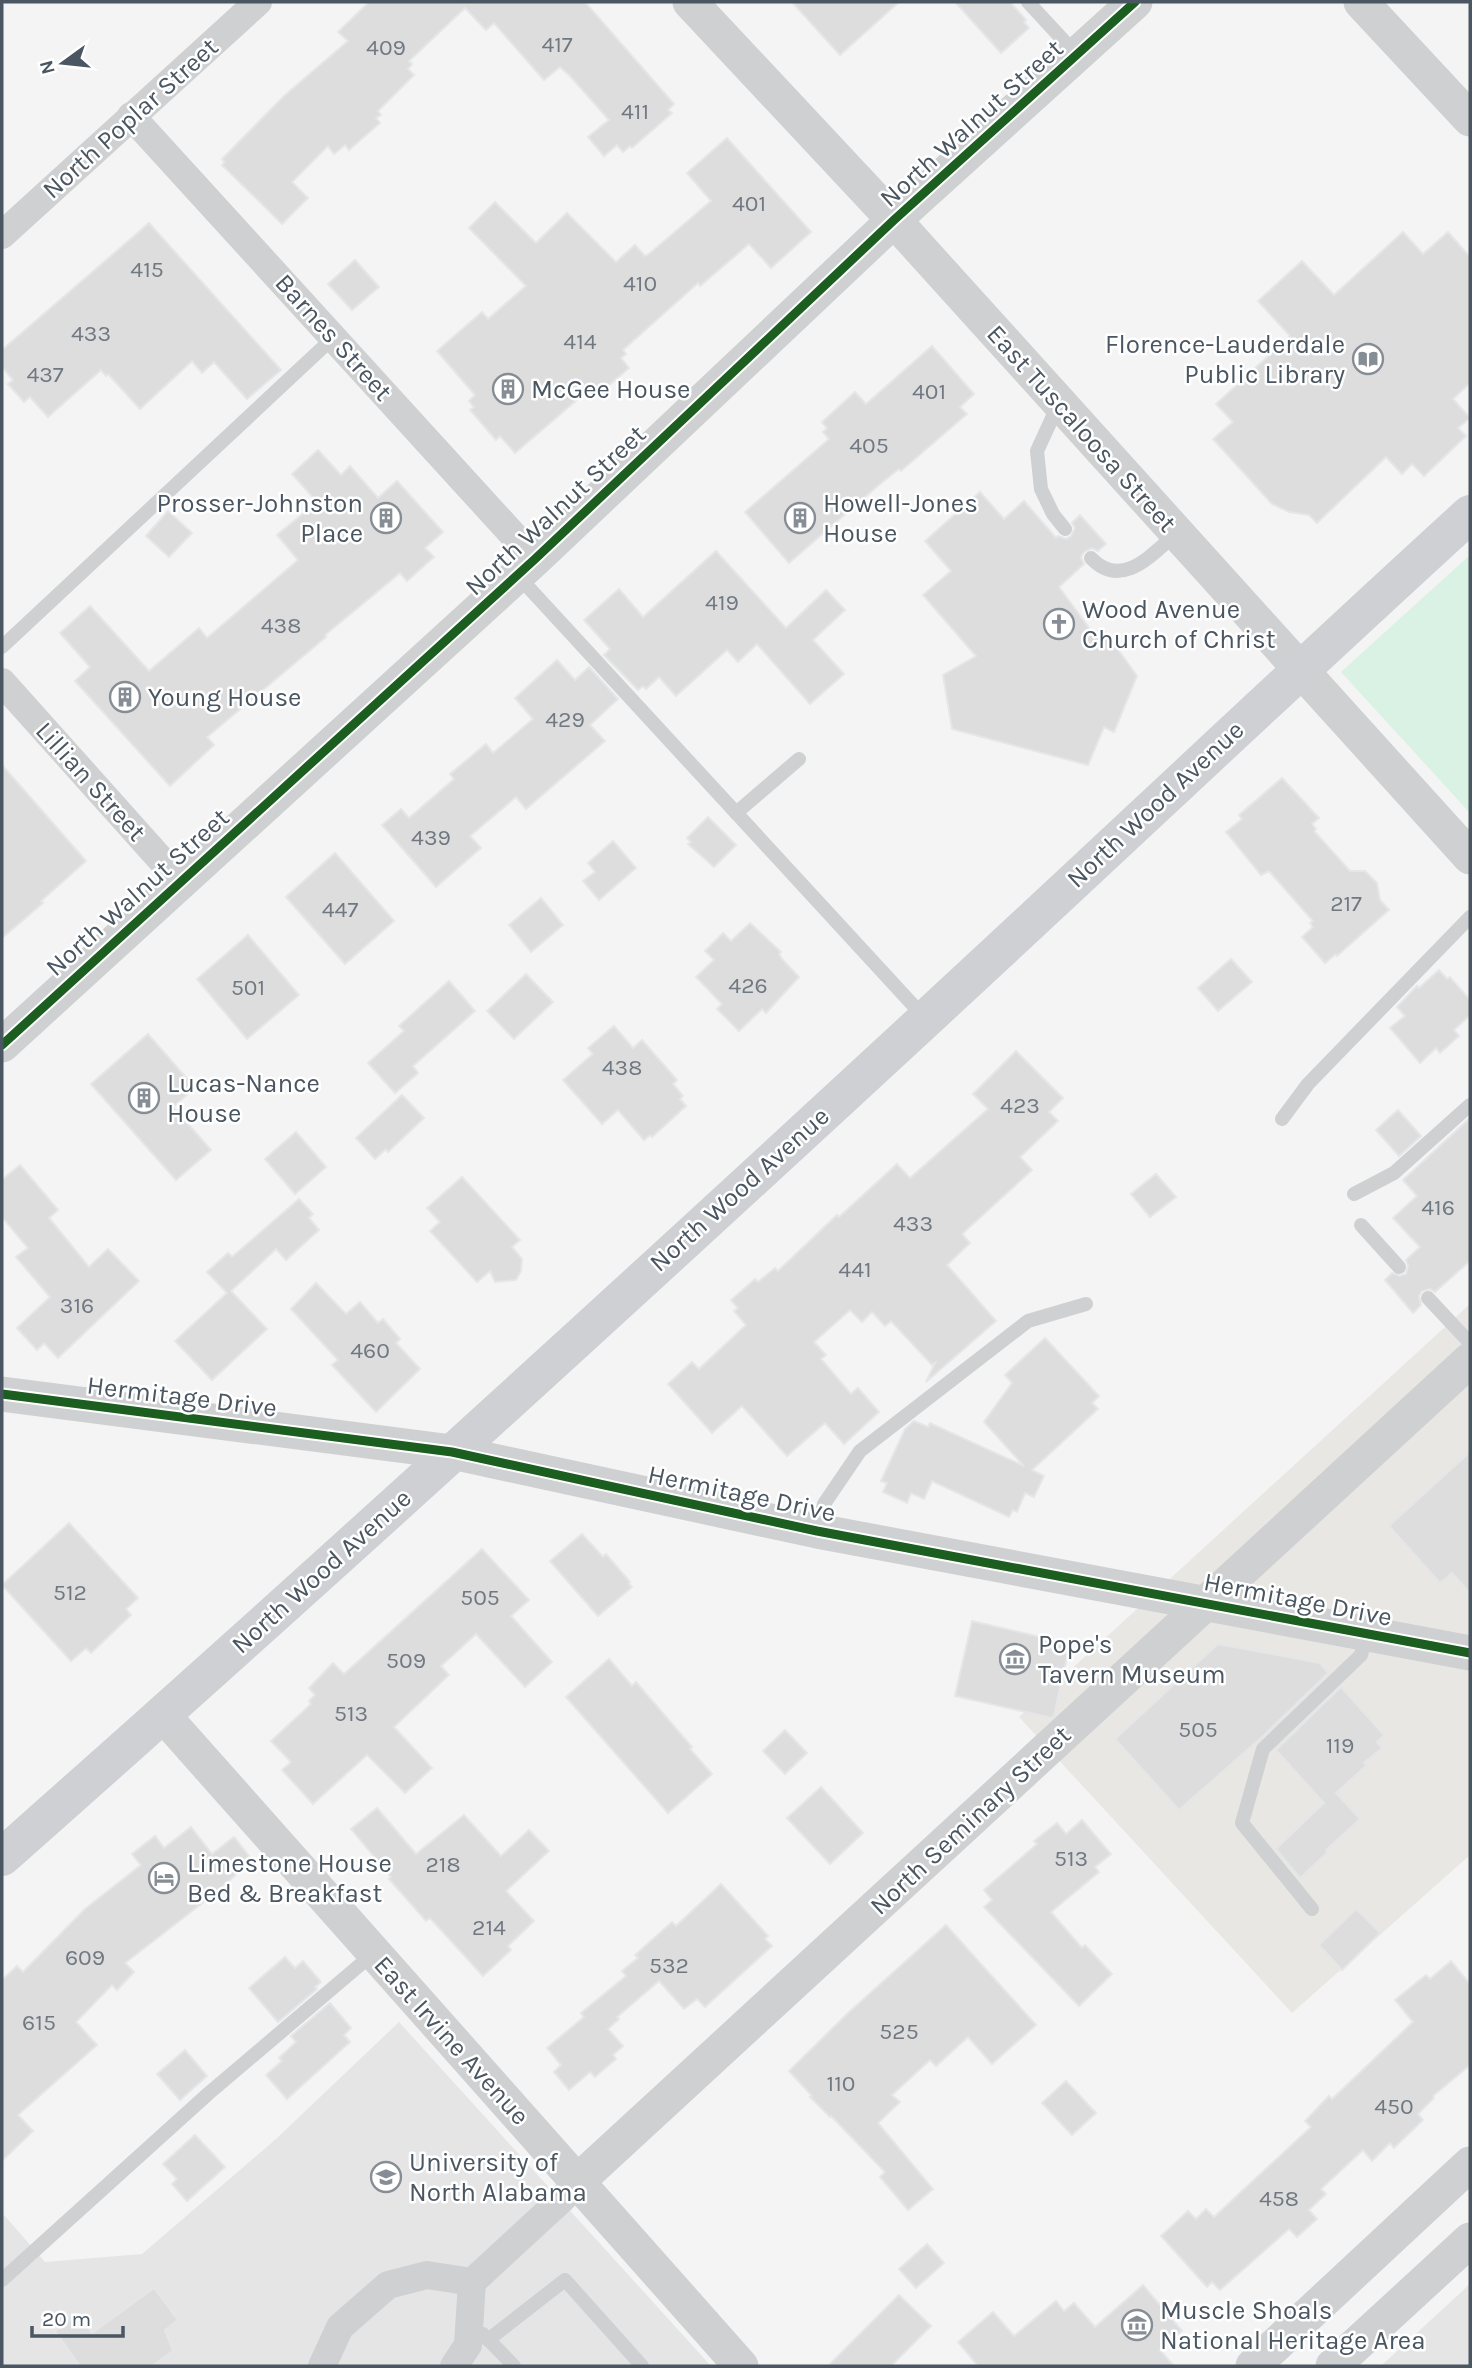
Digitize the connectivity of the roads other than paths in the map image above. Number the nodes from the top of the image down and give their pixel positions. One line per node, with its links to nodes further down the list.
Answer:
1 (258, 2): 7 (street, North Poplar Street)
2 (690, 2): 9 (street, East Tuscaloosa Street)
3 (1028, 2): 6 (lane)
4 (1135, 2): 6 (street, North Walnut Street)
5 (1361, 2): 8 (street)
6 (1077, 55): 9 (street, North Walnut Street)
7 (131, 116): 10 (street, North Poplar Street); 11 (street, Barnes Street)
8 (1470, 120)
9 (894, 220): 12 (street, East Tuscaloosa Street); 17 (street, North Walnut Street)
10 (2, 235)
11 (334, 337): 17 (street, Barnes Street); 18 (lane)
12 (1059, 402): 14 (lane); 15 (street, East Tuscaloosa Street)
13 (1470, 514): 19 (main road, North Wood Avenue)
14 (1065, 529)
15 (1177, 533): 16 (lane); 19 (street, East Tuscaloosa Street)
16 (1091, 558)
17 (526, 567): 22 (lane); 24 (street, North Walnut Street)
18 (2, 647)
19 (1300, 669): 23 (street, East Tuscaloosa Street); 26 (main road, North Wood Avenue)
20 (2, 682): 24 (street, Lillian Street)
21 (799, 759): 22 (lane)
22 (736, 813): 26 (lane)
23 (1470, 857)
24 (180, 881): 27 (street, North Walnut Street)
25 (1470, 917): 29 (lane)
26 (926, 1019): 38 (main road, North Wood Avenue)
27 (2, 1045)
28 (1470, 1105): 30 (lane)
29 (1282, 1119)
30 (1354, 1194)
31 (1361, 1225): 32 (lane)
32 (1399, 1267)
33 (1428, 1298): 35 (lane)
34 (1086, 1304): 39 (lane)
35 (1470, 1343)
36 (1470, 1360): 40 (street, North Seminary Street)
37 (4, 1397): 38 (street, Hermitage Drive)
38 (452, 1452): 39 (street, Hermitage Drive); 43 (main road, North Wood Avenue)
39 (817, 1531): 40 (street, Hermitage Drive)
40 (1205, 1602): 41 (street, Hermitage Drive); 48 (street, North Seminary Street)
41 (1366, 1633): 42 (street, Hermitage Drive); 45 (lane)
42 (1470, 1653)
43 (163, 1714): 44 (main road, North Wood Avenue); 46 (street, East Irvine Avenue)
44 (2, 1857)
45 (1312, 1909)
46 (374, 1953): 48 (street, East Irvine Avenue); 50 (lane)
47 (1470, 2164): 58 (street)
48 (578, 2181): 51 (street, North Seminary Street); 57 (street, East Irvine Avenue)
49 (1470, 2240): 59 (street)
50 (2, 2280)
51 (472, 2282): 52 (street); 54 (street)
52 (479, 2330): 53 (lane); 55 (street); 56 (lane)
53 (511, 2365)
54 (322, 2366)
55 (454, 2366)
56 (642, 2366)
57 (741, 2366)
58 (1253, 2366)
59 (1333, 2366)

